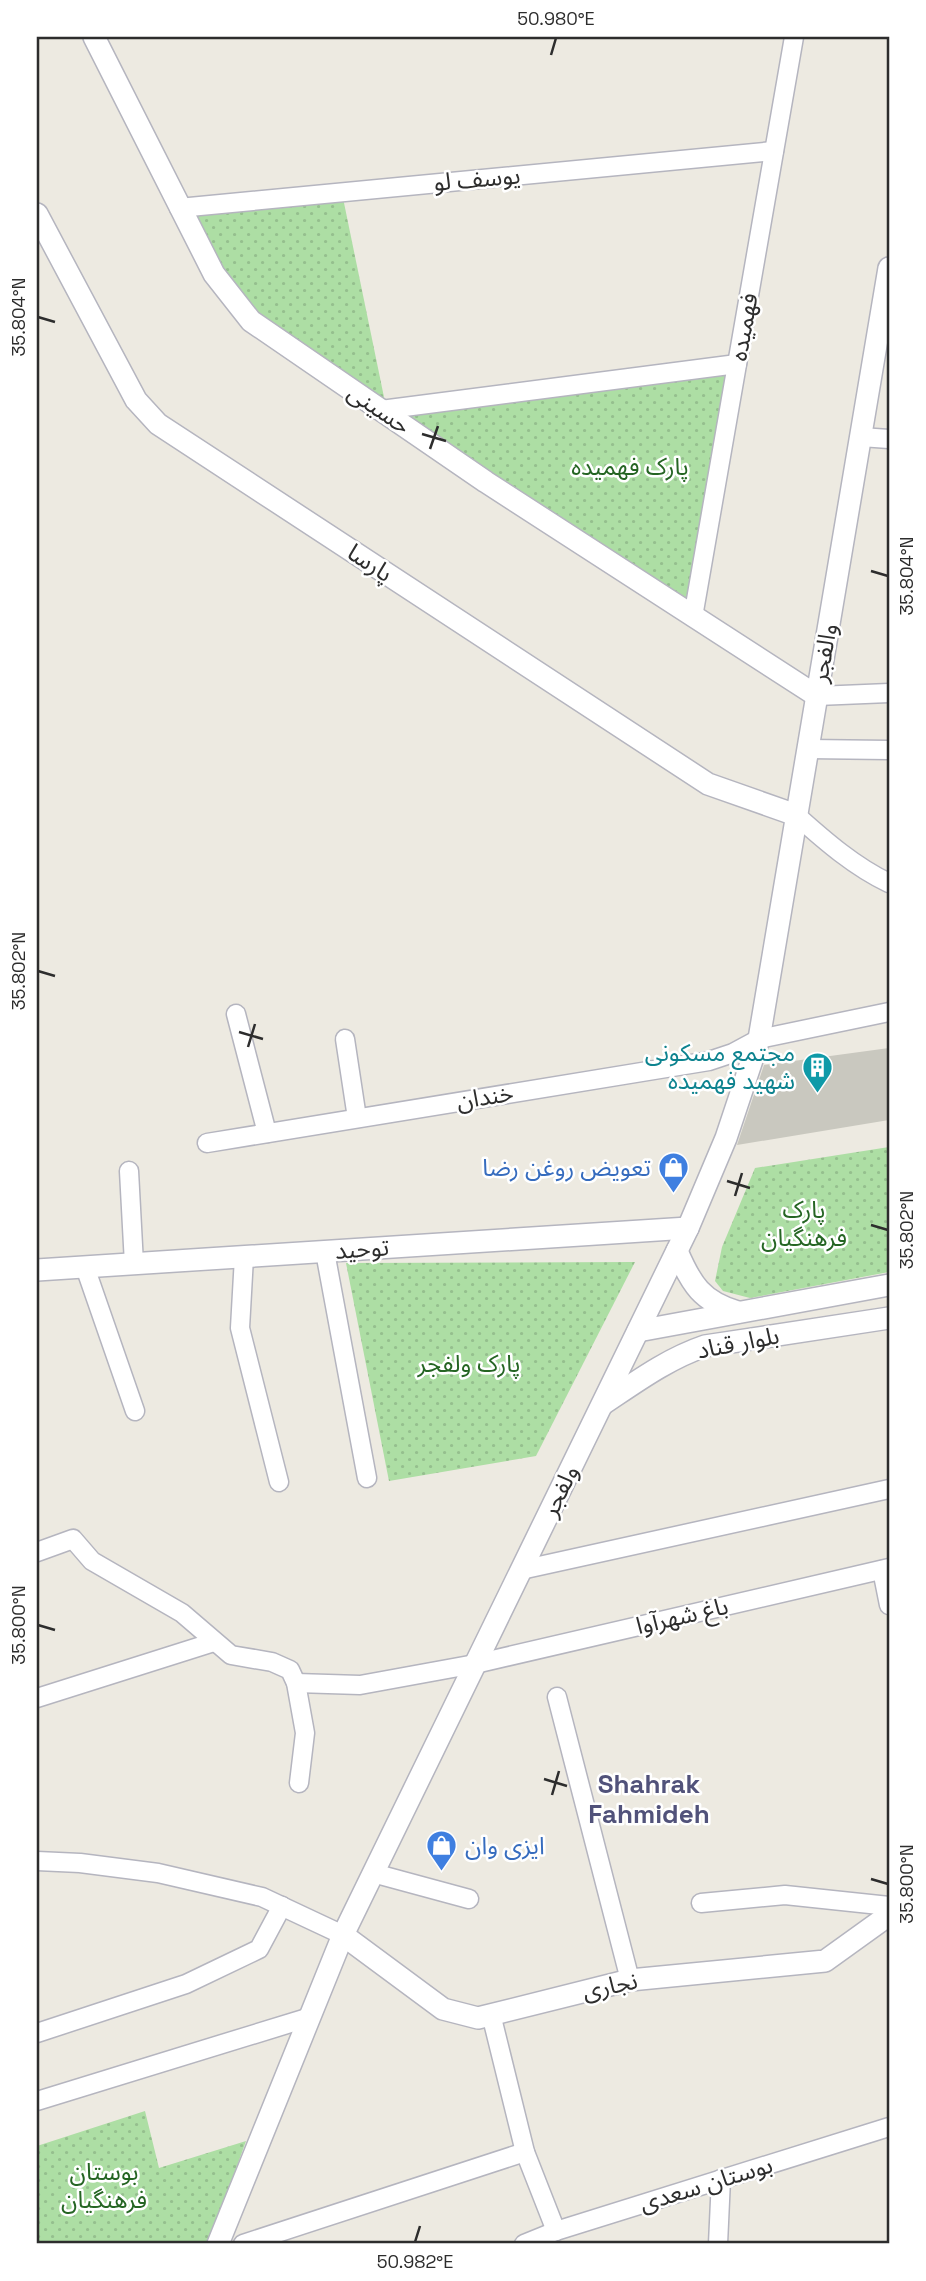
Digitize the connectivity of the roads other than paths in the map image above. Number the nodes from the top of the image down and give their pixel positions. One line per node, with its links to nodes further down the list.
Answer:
1 (94, 37): 4 (street, حسینی)
2 (794, 37): 3 (street, فهمیده)
3 (774, 151): 4 (street, یوسف لو); 7 (street, فهمیده)
4 (179, 208): 8 (street, حسینی)
5 (37, 214): 16 (street, پارسا)
6 (889, 268): 9 (street, والفجر)
7 (737, 364): 8 (street); 11 (street, فهمیده)
8 (381, 410): 11 (street, حسینی)
9 (861, 437): 10 (street); 13 (street, والفجر)
10 (889, 439)
11 (694, 617): 13 (street, حسینی)
12 (889, 692): 13 (street)
13 (817, 696): 14 (street, والفجر)
14 (808, 749): 15 (street); 16 (street, والفجر)
15 (889, 750)
16 (796, 816): 17 (street); 21 (street, والفجر)
17 (889, 883)
18 (889, 1012): 21 (street, خندان)
19 (236, 1014): 23 (street)
20 (345, 1039): 22 (street)
21 (758, 1039): 22 (street, خندان); 26 (street, ولفجر)
22 (357, 1118): 23 (street, خندان)
23 (267, 1133): 24 (street, خندان)
24 (207, 1143)
25 (129, 1171): 30 (street)
26 (688, 1228): 27 (street, ولفجر); 28 (street, توحید)
27 (677, 1251): 34 (street); 36 (street, ولفجر)
28 (325, 1252): 29 (street, توحید); 39 (street)
29 (244, 1257): 30 (street, توحید); 40 (street)
30 (135, 1264): 31 (street, توحید)
31 (85, 1267): 32 (street, توحید); 38 (street)
32 (37, 1270)
33 (889, 1285): 34 (street, بلوار قناد)
34 (740, 1312): 36 (street, بلوار قناد)
35 (889, 1318): 37 (street, بلوار قناد)
36 (638, 1331): 37 (street, ولفجر)
37 (602, 1405): 44 (street, ولفجر)
38 (135, 1411)
39 (367, 1478)
40 (279, 1482)
41 (889, 1489): 44 (street)
42 (37, 1552): 46 (street)
43 (886, 1569): 45 (street); 47 (street, باغ شهرآوا)
44 (521, 1570): 47 (street, ولفجر)
45 (889, 1605)
46 (214, 1642): 48 (street); 50 (street)
47 (475, 1664): 48 (street, باغ شهرآوا); 53 (street, ولفجر)
48 (296, 1683): 51 (street)
49 (557, 1697): 60 (street)
50 (37, 1698)
51 (299, 1783)
52 (37, 1861): 56 (street)
53 (373, 1873): 54 (street); 59 (street, ولفجر)
54 (469, 1899)
55 (701, 1903): 57 (street)
56 (282, 1906): 59 (street); 63 (street)
57 (889, 1906)
58 (889, 1915): 60 (street, نجاری)
59 (343, 1935): 61 (street, نجاری); 62 (street, ولفجر)
60 (630, 1980): 61 (street, نجاری)
61 (491, 2014): 66 (street)
62 (310, 2017): 64 (street); 69 (street, ولفجر)
63 (37, 2033)
64 (37, 2101)
65 (889, 2127): 67 (street, بوستان سعدی)
66 (525, 2152): 68 (street); 70 (street)
67 (720, 2179): 68 (street, بوستان سعدی); 72 (street)
68 (556, 2231): 71 (street, بوستان سعدی)
69 (218, 2244)
70 (243, 2244)
71 (524, 2244)
72 (718, 2244)

